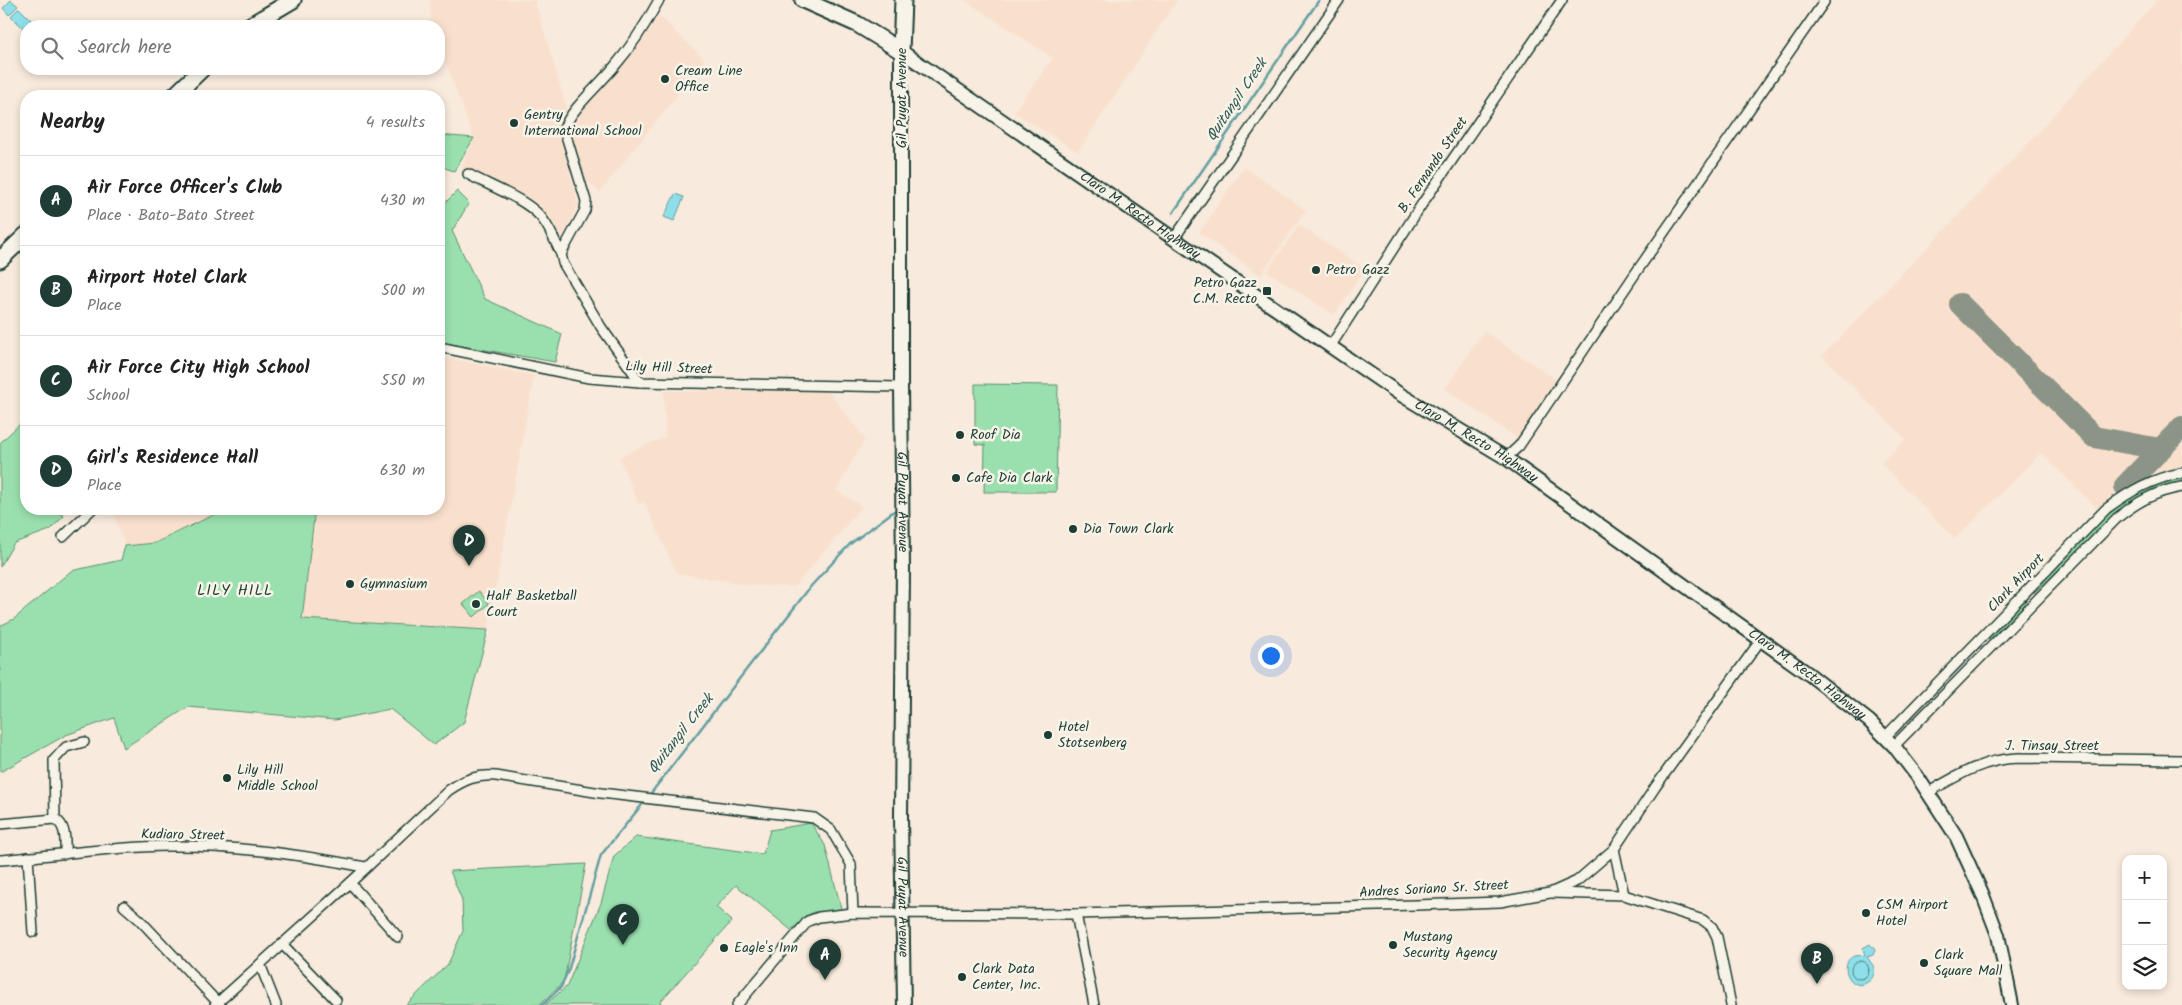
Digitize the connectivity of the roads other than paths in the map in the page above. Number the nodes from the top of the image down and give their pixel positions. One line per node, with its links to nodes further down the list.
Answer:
1 (659, 0): 15 (street)
2 (803, 0): 9 (main road, Claro M. Recto Highway)
3 (903, 0): 9 (main road, Gil Puyat Avenue)
4 (1340, 0): 13 (street)
5 (1562, 0): 17 (street, B. Fernando Street)
6 (1823, 0): 21 (street)
7 (288, 1): 8 (main road)
8 (258, 20)
9 (902, 51): 13 (main road, Claro M. Recto Highway); 20 (main road, Gil Puyat Avenue)
10 (196, 75): 11 (main road)
11 (180, 90)
12 (468, 174): 15 (street)
13 (1173, 240): 17 (main road, Claro M. Recto Highway)
14 (20, 241): 16 (main road)
15 (561, 254): 19 (street)
16 (0, 260)
17 (1330, 347): 21 (main road, Claro M. Recto Highway)
18 (445, 348): 19 (street, Lily Hill Street)
19 (640, 382): 20 (street, Lily Hill Street)
20 (901, 387): 46 (main road, Gil Puyat Avenue)
21 (1506, 458): 28 (main road, Claro M. Recto Highway)
22 (2182, 473): 26 (street, Clark Airport)
23 (2182, 487): 27 (street, Clark Airport)
24 (86, 515): 25 (street)
25 (62, 537)
26 (2026, 593): 27 (street); 30 (street, Clark Airport)
27 (2035, 602): 30 (street, Clark Airport)
28 (1760, 641): 30 (main road, Claro M. Recto Highway); 35 (street, Andres Soriano Sr. Street)
29 (84, 742): 33 (street)
30 (1890, 742): 32 (main road, Claro M. Recto Highway)
31 (2182, 760): 32 (street, J. Tinsay Street)
32 (1929, 792): 58 (main road, Claro M. Recto Highway)
33 (56, 819): 34 (street); 36 (street)
34 (0, 824)
35 (1614, 849): 41 (street, Andres Soriano Sr. Street); 42 (street)
36 (65, 854): 37 (street, Kudiaro Street); 39 (street, Kudiaro Street)
37 (28, 857): 38 (street, Kudiaro Street); 47 (street)
38 (0, 860)
39 (365, 867): 40 (street); 44 (street)
40 (350, 883): 48 (street); 49 (street)
41 (1550, 893): 42 (street); 45 (street, Andres Soriano Sr. Street)
42 (1624, 895): 57 (street)
43 (124, 906): 52 (street)
44 (853, 913): 46 (street, Andres Soriano Sr. Street); 54 (street, Andres Soriano Sr. Street)
45 (1076, 914): 46 (street, Andres Soriano Sr. Street); 56 (street)
46 (901, 915): 55 (main road, Gil Puyat Avenue)
47 (33, 932)
48 (398, 937)
49 (282, 944): 50 (street); 51 (street)
50 (260, 964): 52 (street); 53 (street)
51 (336, 1000)
52 (218, 1004)
53 (276, 1005)
54 (737, 1005)
55 (904, 1005)
56 (1094, 1005)
57 (1731, 1005)
58 (2012, 1005)

